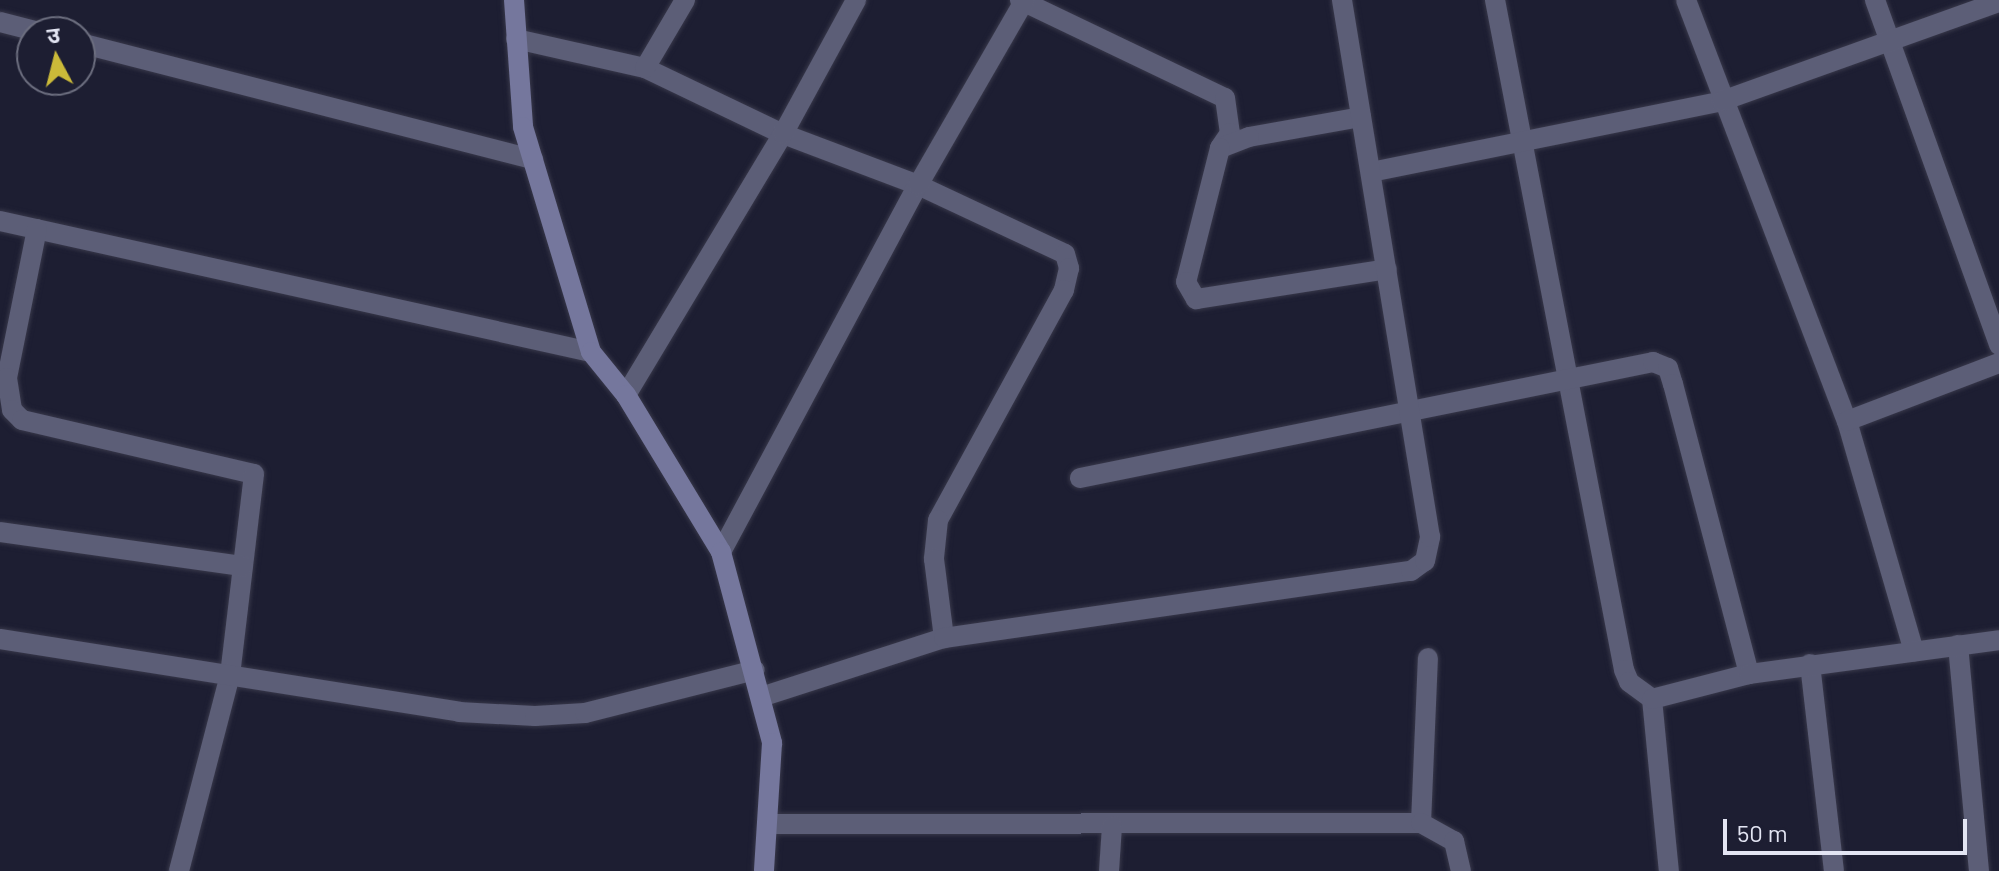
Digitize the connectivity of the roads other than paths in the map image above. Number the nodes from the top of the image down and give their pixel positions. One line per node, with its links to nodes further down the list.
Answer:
1 (514, 0): 10 (street)
2 (685, 0): 13 (street)
3 (856, 0): 16 (street)
4 (1342, 0): 15 (street)
5 (1495, 0): 17 (street)
6 (1686, 0): 14 (street)
7 (1875, 0): 11 (street)
8 (1023, 1): 18 (street); 21 (street)
9 (1999, 2): 11 (street)
10 (516, 39): 13 (street); 19 (street)
11 (1890, 41): 14 (street); 25 (street)
12 (96, 47): 19 (street)
13 (645, 68): 16 (street)
14 (1722, 101): 17 (street); 32 (street)
15 (1361, 117): 18 (street); 20 (street)
16 (783, 134): 21 (street); 30 (street)
17 (1521, 139): 20 (street); 29 (street)
18 (1220, 148): 24 (street)
19 (533, 159): 26 (street)
20 (1371, 172): 24 (street)
21 (918, 185): 35 (street); 37 (street)
22 (0, 221): 23 (street)
23 (37, 229): 26 (street); 28 (street)
24 (1387, 269): 31 (street)
25 (1999, 345)
26 (591, 352): 30 (street)
27 (1999, 363): 32 (street)
28 (4, 377): 36 (street)
29 (1565, 378): 31 (street); 45 (street); 48 (street)
30 (626, 395): 35 (street)
31 (1410, 414): 33 (street); 37 (street)
32 (1847, 421): 41 (street)
33 (1080, 478)
34 (0, 532): 36 (street)
35 (721, 552): 44 (street)
36 (243, 566): 46 (street)
37 (944, 638): 47 (street)
38 (0, 639): 46 (street)
39 (1999, 640): 40 (street)
40 (1958, 645): 41 (street); 58 (street)
41 (1914, 651): 43 (street)
42 (1428, 658): 49 (street)
43 (1810, 664): 45 (street); 57 (street)
44 (755, 670): 46 (street); 47 (street)
45 (1749, 674): 48 (street)
46 (230, 675): 52 (street)
47 (761, 697): 50 (street)
48 (1652, 699): 56 (street)
49 (1421, 823): 51 (street); 55 (street)
50 (767, 824): 51 (street); 53 (street)
51 (1112, 826): 54 (street)
52 (179, 871)
53 (764, 871)
54 (1109, 871)
55 (1461, 871)
56 (1669, 871)
57 (1834, 871)
58 (1979, 871)

